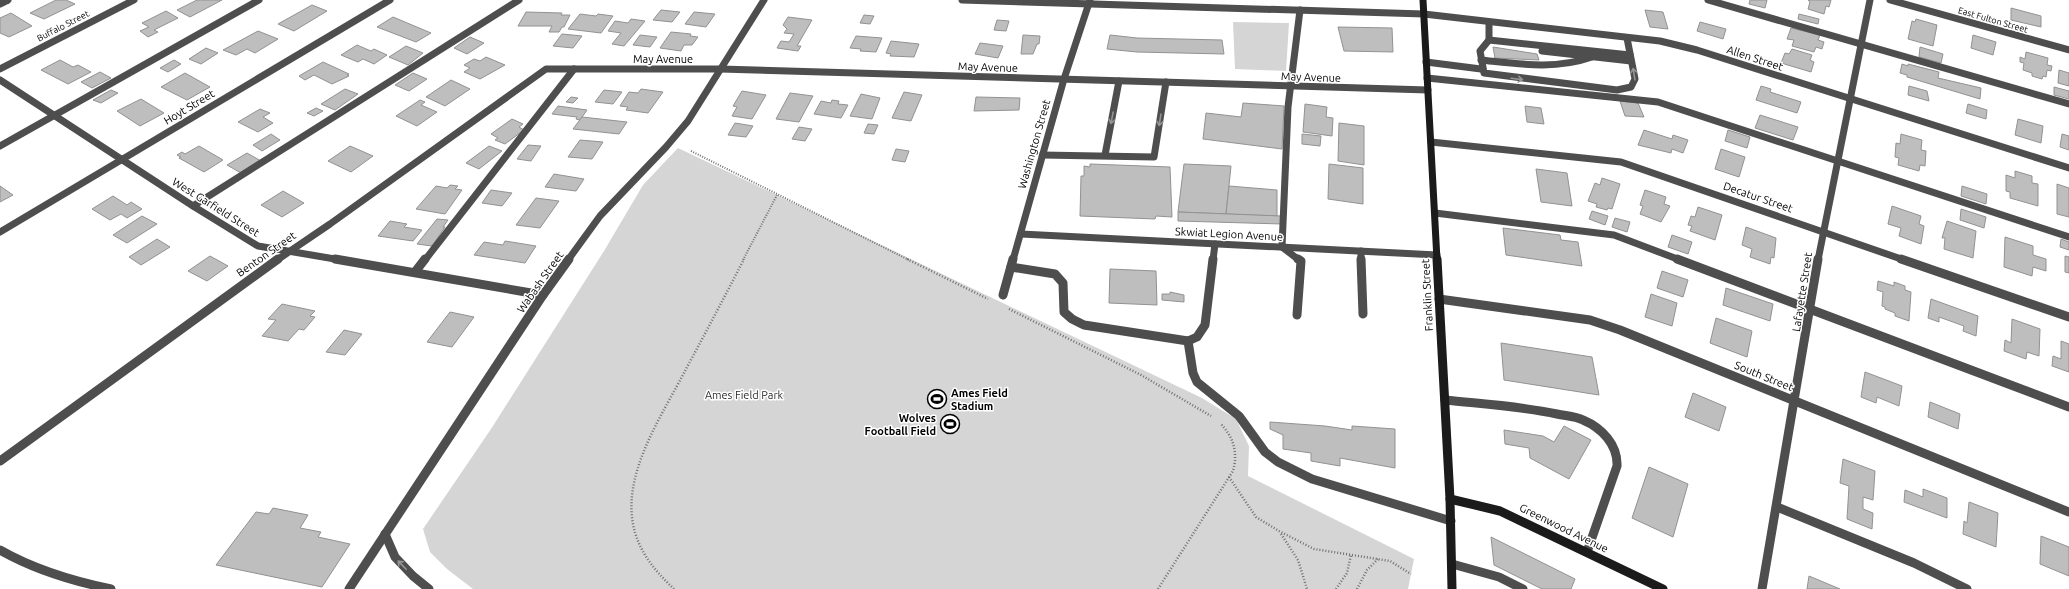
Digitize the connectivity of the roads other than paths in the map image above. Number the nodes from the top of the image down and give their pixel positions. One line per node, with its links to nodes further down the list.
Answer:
1 (8, 0): 13 (street)
2 (134, 0): 26 (street, Buffalo Street)
3 (259, 0): 40 (street)
4 (390, 0): 45 (street, Hoyt Street)
5 (519, 0): 48 (street)
6 (764, 0): 29 (street, Wabash Street)
7 (962, 0): 12 (street, Allen Street)
8 (1423, 0): 15 (main road, Franklin Street)
9 (1708, 0): 20 (street)
10 (1870, 0): 20 (street, Lafayette Street)
11 (1890, 0): 21 (street, East Fulton Street)
12 (1090, 2): 14 (street, Allen Street); 32 (street, Washington Street)
13 (0, 4)
14 (1300, 10): 15 (street, Allen Street); 36 (street)
15 (1424, 14): 16 (street, Allen Street); 25 (main road, Franklin Street)
16 (1489, 22): 17 (street, Allen Street); 18 (street)
17 (1627, 38): 23 (street); 38 (street, Allen Street)
18 (1490, 40): 19 (street); 24 (street)
19 (1500, 41): 22 (street); 23 (street)
20 (1862, 44): 38 (street, Lafayette Street); 39 (street)
21 (2069, 50)
22 (1593, 57): 23 (street); 24 (street)
23 (1631, 58): 30 (street, one-way to 23)
24 (1481, 60): 30 (street)
25 (1426, 62): 30 (street); 31 (main road, Franklin Street)
26 (0, 69)
27 (546, 69): 28 (street, May Avenue); 57 (street, Benton Street)
28 (574, 69): 29 (street, May Avenue); 60 (street)
29 (720, 69): 32 (street, May Avenue); 61 (street, Wabash Street)
30 (1482, 69)
31 (1427, 78): 37 (main road, Franklin Street); 46 (street)
32 (1064, 79): 34 (street, May Avenue); 44 (street, Washington Street)
33 (0, 80): 40 (street, West Garfield Street)
34 (1119, 81): 35 (street, May Avenue); 43 (street, one-way to 43)
35 (1166, 82): 36 (street, May Avenue); 43 (street, one-way to 43)
36 (1292, 86): 37 (street, May Avenue); 55 (street)
37 (1428, 90): 41 (main road, Franklin Street)
38 (1848, 99): 46 (street, Lafayette Street); 47 (street, Allen Street)
39 (2069, 104)
40 (55, 116): 42 (street); 45 (street, West Garfield Street)
41 (1431, 142): 49 (main road, Franklin Street); 50 (street, Decatur Street)
42 (0, 146)
43 (1105, 154): 44 (street)
44 (1042, 155): 52 (street, Washington Street)
45 (122, 160): 48 (street, West Garfield Street); 51 (street, Hoyt Street)
46 (1836, 161): 50 (street, Lafayette Street); 53 (street)
47 (2069, 168)
48 (193, 206): 57 (street, West Garfield Street)
49 (1435, 213): 58 (main road, Franklin Street); 64 (street)
50 (1823, 231): 64 (street, Lafayette Street); 67 (street, Decatur Street)
51 (0, 232)
52 (1021, 234): 54 (street, Skwiat Legion Avenue); 59 (street, Washington Street)
53 (2069, 237)
54 (1215, 244): 55 (street, Skwiat Legion Avenue); 68 (street)
55 (1282, 247): 56 (street, Skwiat Legion Avenue); 66 (street)
56 (1361, 251): 58 (street, Skwiat Legion Avenue); 65 (street)
57 (288, 252): 60 (street, West Garfield Street); 72 (street, Benton Street)
58 (1437, 255): 63 (main road, Franklin Street)
59 (1011, 267): 62 (street, Washington Street); 68 (street)
60 (415, 272): 61 (street, West Garfield Street)
61 (543, 295): 77 (street, Wabash Street)
62 (1003, 295)
63 (1439, 299): 69 (main road, Franklin Street); 70 (street, South Street)
64 (1810, 310): 70 (street, Lafayette Street); 71 (street)
65 (1362, 314)
66 (1297, 315)
67 (2069, 317)
68 (1188, 341): 76 (street)
69 (1445, 400): 73 (main road, Franklin Street); 79 (street)
70 (1795, 401): 74 (street, Lafayette Street); 75 (street, South Street)
71 (2069, 407)
72 (0, 461)
73 (1450, 499): 76 (main road, Franklin Street); 79 (main road, Greenwood Avenue)
74 (1777, 507): 87 (street, Lafayette Street); 88 (street)
75 (2069, 512)
76 (1451, 521): 80 (main road, Franklin Street)
77 (385, 534): 82 (street, Wabash Street); 83 (street, one-way to 77)
78 (0, 550): 81 (street)
79 (1587, 552): 86 (main road, Greenwood Avenue)
80 (1452, 564): 84 (main road, Franklin Street); 85 (street)
81 (111, 589)
82 (349, 589)
83 (429, 589)
84 (1452, 589)
85 (1523, 589)
86 (1663, 589)
87 (1762, 589)
88 (1967, 589)

